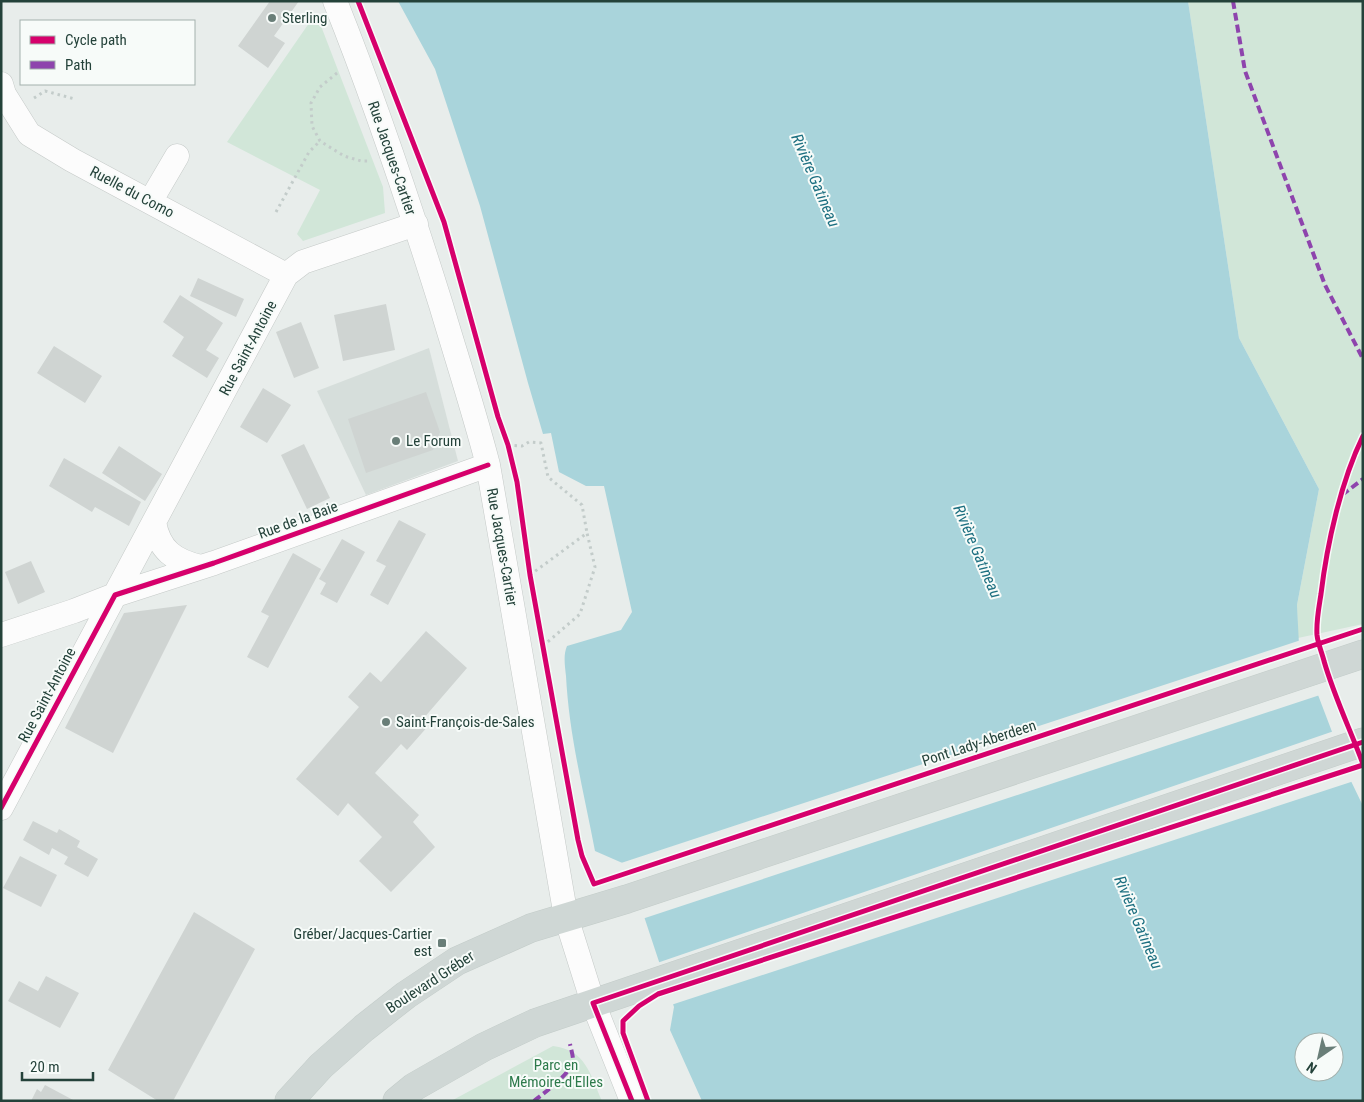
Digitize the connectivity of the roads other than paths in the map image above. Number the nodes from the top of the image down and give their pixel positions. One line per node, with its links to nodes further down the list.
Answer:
1 (335, 1): 5 (street, Rue Jacques-Cartier)
2 (1, 84): 4 (street, Ruelle du Como)
3 (176, 156): 4 (street)
4 (150, 202): 6 (street, Ruelle du Como)
5 (416, 224): 6 (street, Rue Saint-Antoine); 7 (street, Rue Jacques-Cartier)
6 (286, 275): 8 (street, Rue Saint-Antoine)
7 (488, 465): 9 (street, Rue de la Baie); 15 (street, Rue Jacques-Cartier)
8 (154, 522): 9 (street); 10 (street, Rue Saint-Antoine)
9 (201, 567): 10 (street, Rue de la Baie)
10 (115, 595): 11 (street, Rue de la Baie); 14 (street, Rue Saint-Antoine)
11 (1, 635)
12 (1359, 655): 15 (main road, Boulevard Gréber)
13 (1363, 742): 16 (main road)
14 (1, 808)
15 (566, 917): 16 (street, Rue Jacques-Cartier); 17 (main road, Boulevard Gréber)
16 (593, 1003): 18 (main road); 19 (street, Rue Jacques-Cartier)
17 (289, 1101)
18 (397, 1101)
19 (632, 1101)

